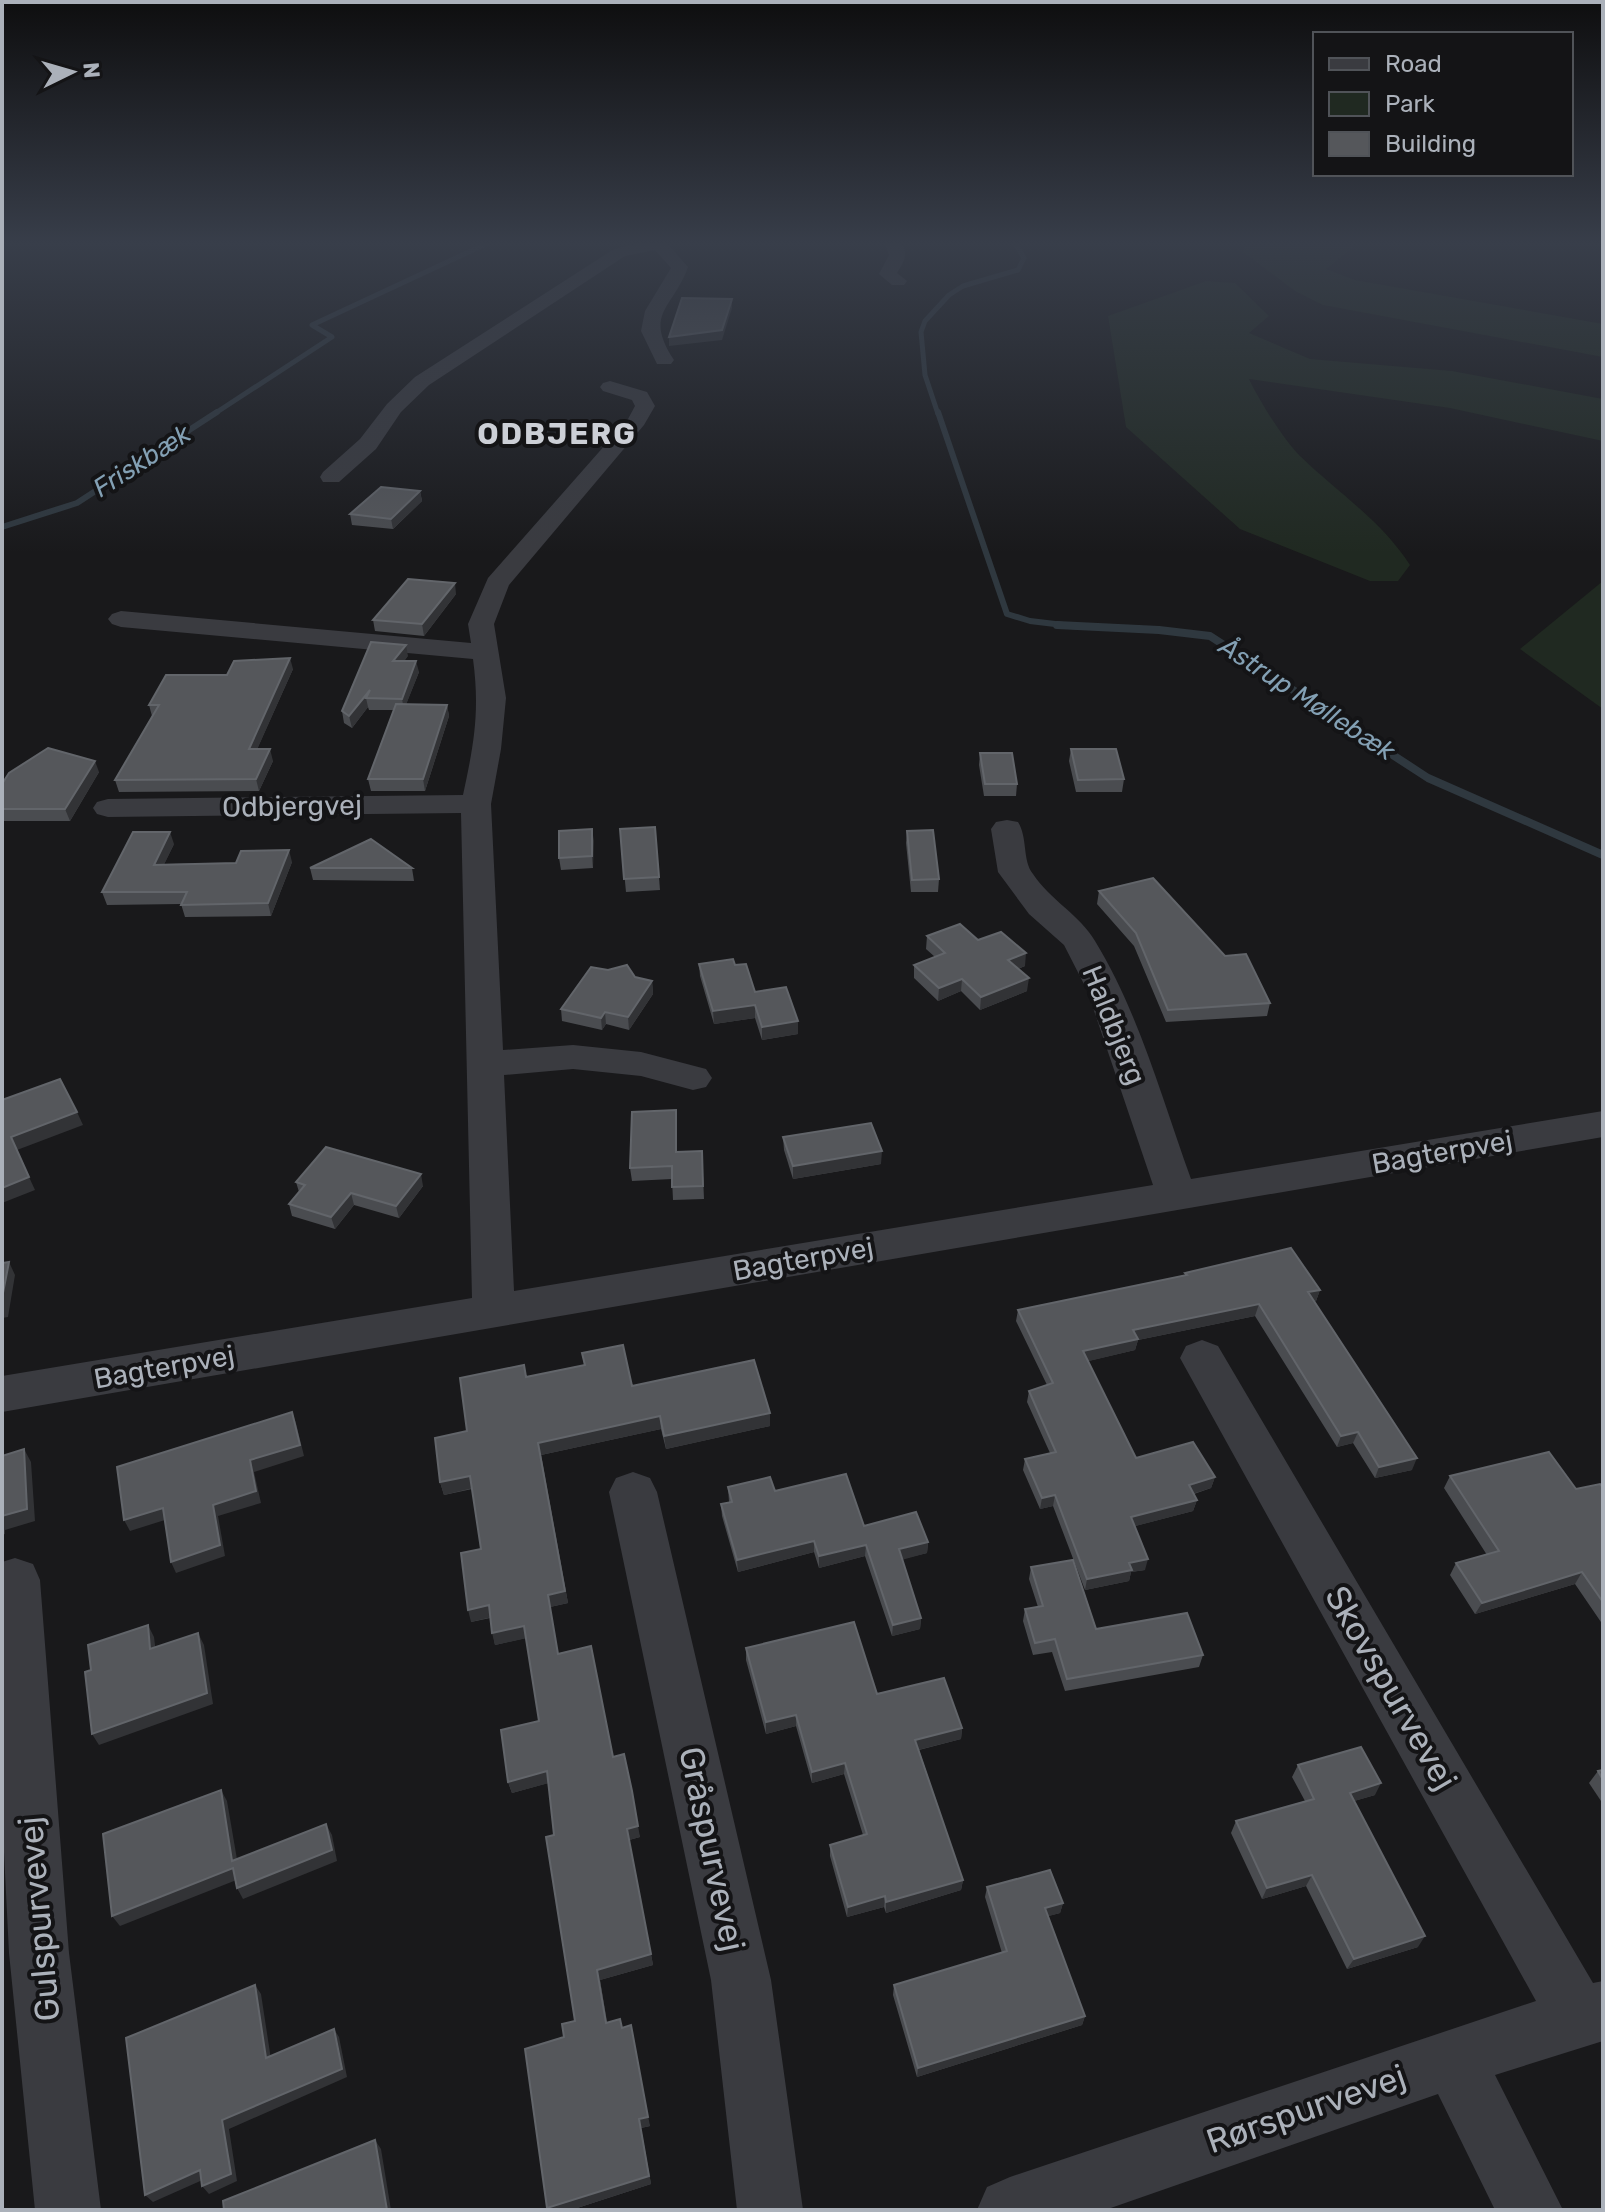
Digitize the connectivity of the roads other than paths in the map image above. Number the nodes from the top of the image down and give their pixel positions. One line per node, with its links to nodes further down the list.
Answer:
1 (475, 346): 6 (street)
2 (652, 346): 3 (street)
3 (654, 353)
4 (610, 387): 9 (street)
5 (303, 474): 6 (street)
6 (331, 477): 7 (street)
7 (358, 480)
8 (121, 619): 9 (street)
9 (485, 652): 10 (street)
10 (476, 804): 11 (street, Odbjergvej); 13 (street)
11 (108, 808)
12 (1007, 829): 16 (street, Haldbjerg)
13 (483, 1064): 14 (street); 17 (street)
14 (693, 1078)
15 (1603, 1124): 16 (street, Bagterpvej)
16 (1177, 1196): 17 (street, Bagterpvej)
17 (496, 1311): 19 (street, Bagterpvej)
18 (1202, 1358): 22 (street, Skovspurvevej)
19 (2, 1394)
20 (633, 1492): 25 (street, Gråspurvevej)
21 (15, 1580): 24 (street, Gulspurvevej)
22 (1592, 2015): 23 (street, Rørspurvevej)
23 (1453, 2058): 26 (street, Rørspurvevej); 27 (street)
24 (68, 2210)
25 (770, 2210)
26 (1010, 2210)
27 (1530, 2210)

